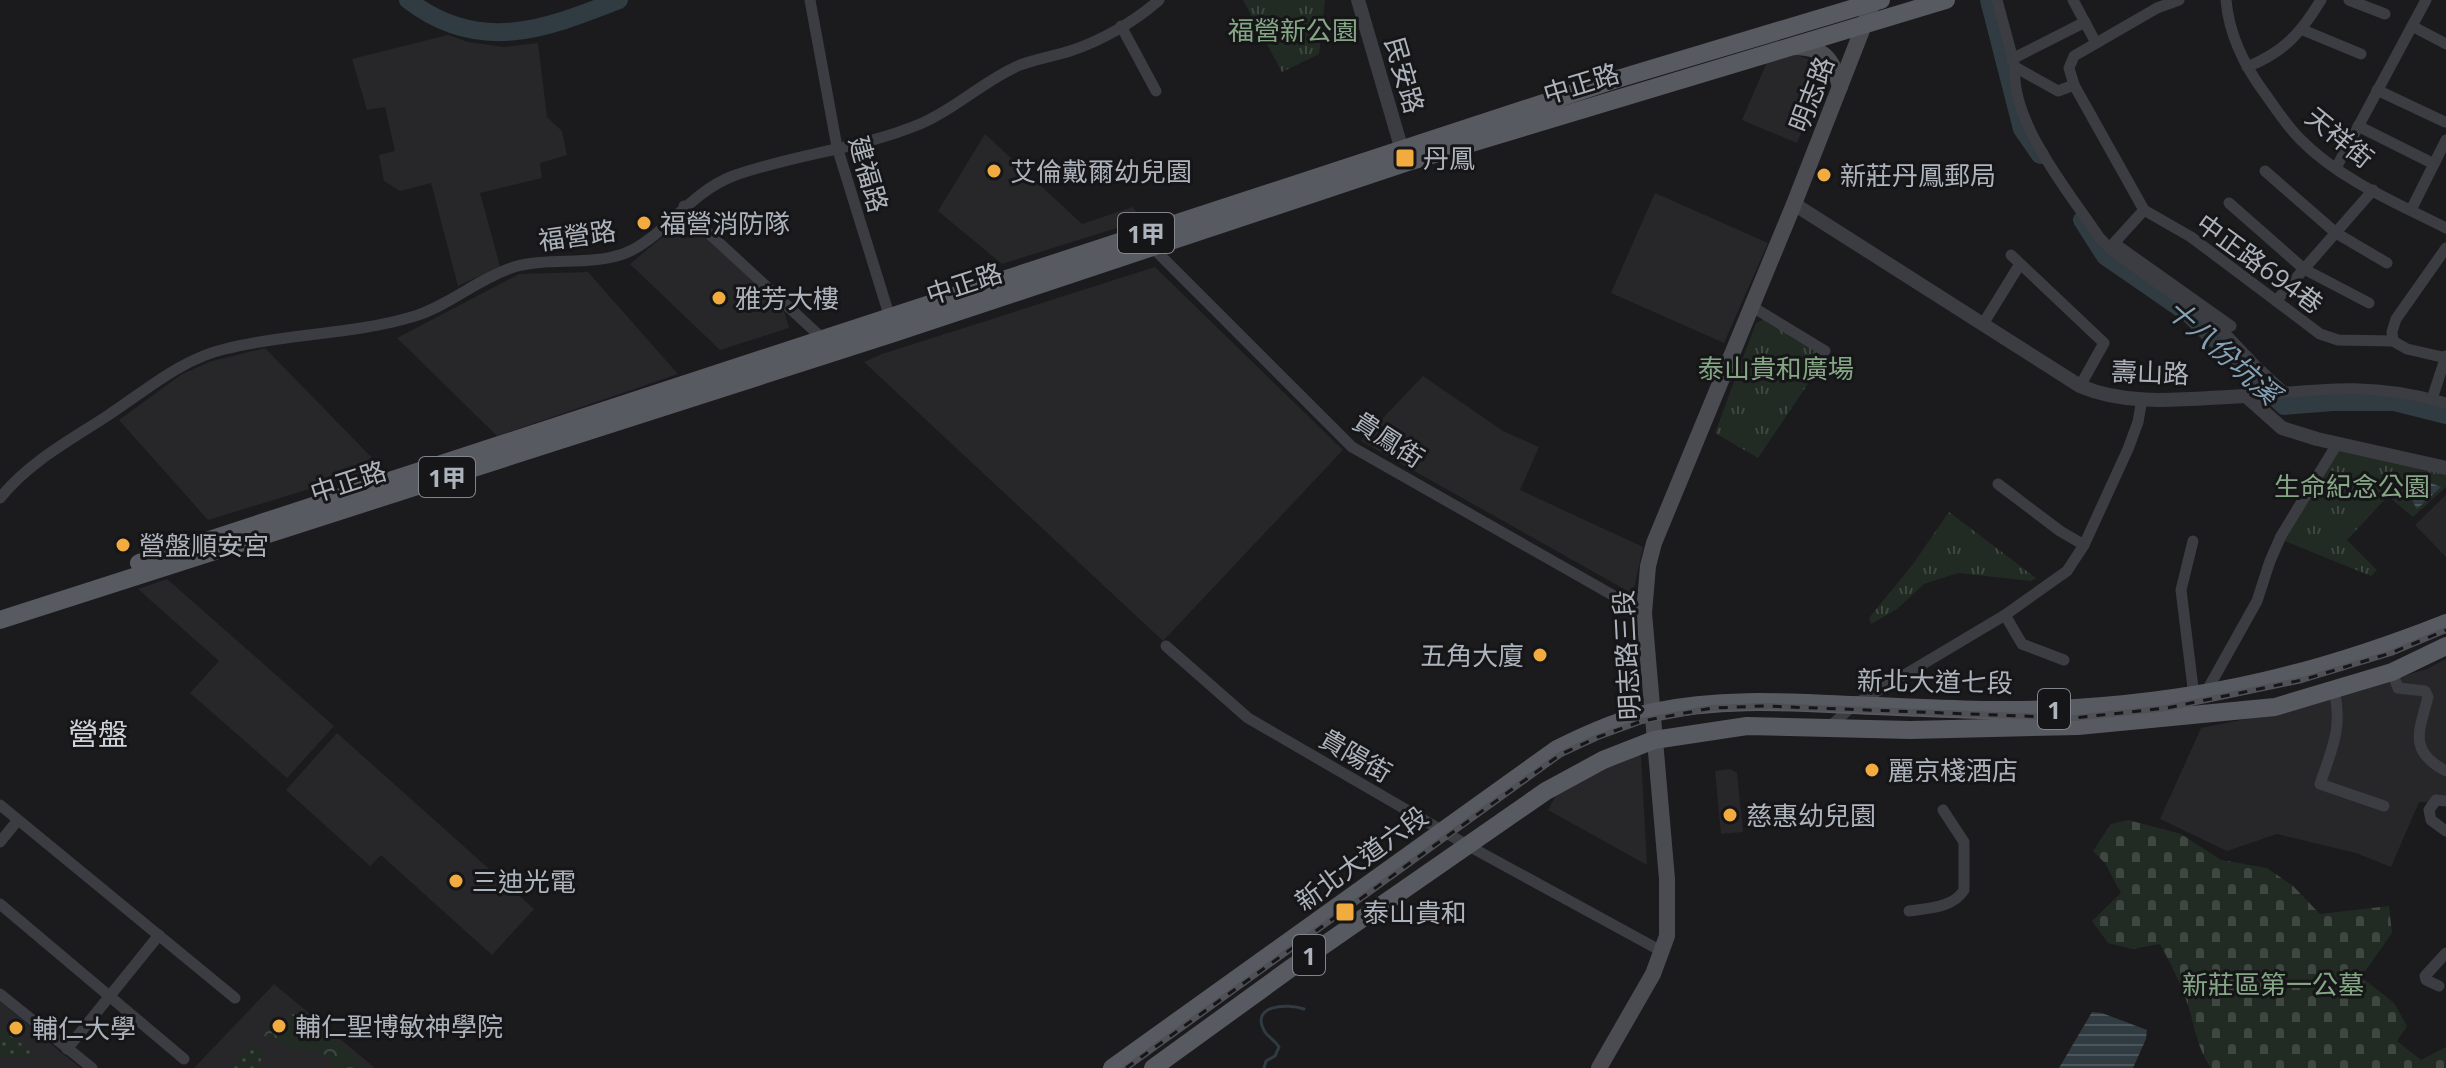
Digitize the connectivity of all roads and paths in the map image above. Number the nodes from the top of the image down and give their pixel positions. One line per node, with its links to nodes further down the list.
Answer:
1 (810, 0): 33 (street, 建福路)
2 (1159, 0): 16 (street, 福營路)
3 (1358, 0): 34 (street, 民安路)
4 (1946, 0): 17 (main road, 中正路 / 1甲)
5 (1997, 0): 24 (street)
6 (2073, 0): 15 (street)
7 (2179, 0): 13 (street)
8 (2226, 0): 25 (street, 天祥街)
9 (2321, 0): 19 (street)
10 (2349, 0): 14 (street)
11 (2426, 0): 18 (street)
12 (1876, 1): 17 (main road, 明志路); 34 (main road, 中正路 / 1甲)
13 (2156, 4): 20 (street)
14 (2385, 14)
15 (2085, 22): 20 (street); 24 (street)
16 (1121, 26): 29 (street); 33 (street, 福營路)
17 (1864, 26): 22 (main road, 中正路 / 1甲); 27 (main road, 明志路)
18 (2412, 26): 21 (street); 28 (street)
19 (2303, 30): 23 (street); 25 (street)
20 (2096, 43): 26 (street)
21 (2446, 44)
22 (1791, 47): 27 (main road); 34 (main road, 中正路 / 1甲)
23 (2361, 54)
24 (2014, 63): 26 (street); 63 (street)
25 (2247, 67): 36 (street, 天祥街)
26 (2074, 85): 42 (street)
27 (1840, 87): 40 (main road, 明志路)
28 (2377, 90): 30 (street); 31 (street)
29 (1156, 91)
30 (2445, 122)
31 (2358, 126): 35 (street); 36 (street)
32 (2446, 140): 35 (street)
33 (837, 147): 41 (street, 福營路); 56 (street, 建福路)
34 (1404, 156): 46 (main road, 中正路 / 1甲); 56 (main road, 中正路 / 1甲)
35 (2434, 164): 43 (street)
36 (2336, 168): 38 (street, 天祥街)
37 (2265, 171): 45 (street)
38 (2373, 190): 43 (street, 天祥街); 45 (street)
39 (2229, 203): 51 (street)
40 (1794, 204): 54 (main road, 明志路三段); 55 (street, 壽山路)
41 (684, 206): 58 (street); 71 (street, 福營路)
42 (2144, 210): 52 (street, 中正路694巷); 57 (street)
43 (2411, 210): 44 (street, 天祥街)
44 (2446, 228)
45 (2336, 233): 49 (street); 51 (street)
46 (1153, 248): 56 (main road, 中正路 / 1甲); 75 (street, 貴鳳街)
47 (2446, 248): 59 (street)
48 (2011, 255): 50 (street)
49 (2387, 263)
50 (2020, 264): 55 (street); 62 (street)
51 (2304, 269): 52 (street); 53 (street)
52 (2276, 301): 59 (street, 中正路694巷)
53 (2369, 303)
54 (1751, 306): 60 (street); 75 (main road, 明志路三段)
55 (1983, 324): 62 (street, 壽山路)
56 (892, 325): 58 (main road, 中正路 / 1甲); 77 (main road, 中正路 / 1甲)
57 (2231, 326)
58 (822, 338): 74 (main road, 中正路 / 1甲)
59 (2393, 341): 61 (street, 中正路694巷)
60 (1825, 351)
61 (2446, 357): 66 (street)
62 (2080, 386): 65 (street, 壽山路)
63 (2284, 392): 64 (street); 66 (street)
64 (2249, 396): 65 (street, 壽山路); 68 (street)
65 (2142, 399): 73 (street)
66 (2432, 399): 67 (street)
67 (2446, 403)
68 (2337, 444): 69 (street); 84 (street)
69 (2446, 468)
70 (1998, 484): 73 (street)
71 (0, 498)
72 (2193, 541): 84 (street)
73 (2084, 545): 76 (street)
74 (0, 609)
75 (1644, 613): 86 (main road, 明志路三段)
76 (2005, 615): 81 (street); 85 (street)
77 (0, 620)
78 (2446, 623): 84 (main road, 新北大道七段 / 1)
79 (1166, 646): 95 (street, 貴陽街)
80 (2446, 646): 82 (main road, 新北大道七段 / 1)
81 (2064, 660)
82 (2392, 672): 83 (main road, 新北大道七段 / 1); 89 (street)
83 (2334, 690): 87 (main road, 新北大道七段 / 1); 92 (street)
84 (2199, 695): 85 (main road, 新北大道七段 / 1)
85 (1854, 705): 86 (main road, 新北大道七段 / 1); 87 (street)
86 (1651, 712): 88 (main road, 明志路三段); 95 (main road, 新北大道六段 / 1)
87 (1828, 728): 88 (main road, 新北大道七段 / 1)
88 (1654, 740): 98 (main road, 新北大道六段 / 1); 102 (main road, 明志路三段)
89 (2446, 771)
90 (2446, 801): 96 (street)
91 (0, 805): 94 (street)
92 (2384, 806)
93 (1943, 810): 100 (street)
94 (18, 820): 97 (street); 101 (street)
95 (1443, 831): 98 (street, 貴陽街); 111 (main road, 新北大道六段 / 1)
96 (2446, 831)
97 (0, 842)
98 (1467, 845): 102 (street, 貴陽街); 112 (main road, 新北大道六段 / 1)
99 (0, 904): 106 (street)
100 (1909, 911)
101 (159, 935): 106 (street); 107 (street)
102 (1663, 952): 113 (main road, 明志路三段)
103 (2446, 953): 104 (street)
104 (2439, 986)
105 (0, 994): 108 (street)
106 (110, 996): 108 (street); 109 (street)
107 (235, 998)
108 (67, 1049): 110 (street)
109 (184, 1059)
110 (92, 1068)
111 (1112, 1068)
112 (1153, 1068)
113 (1599, 1068)

